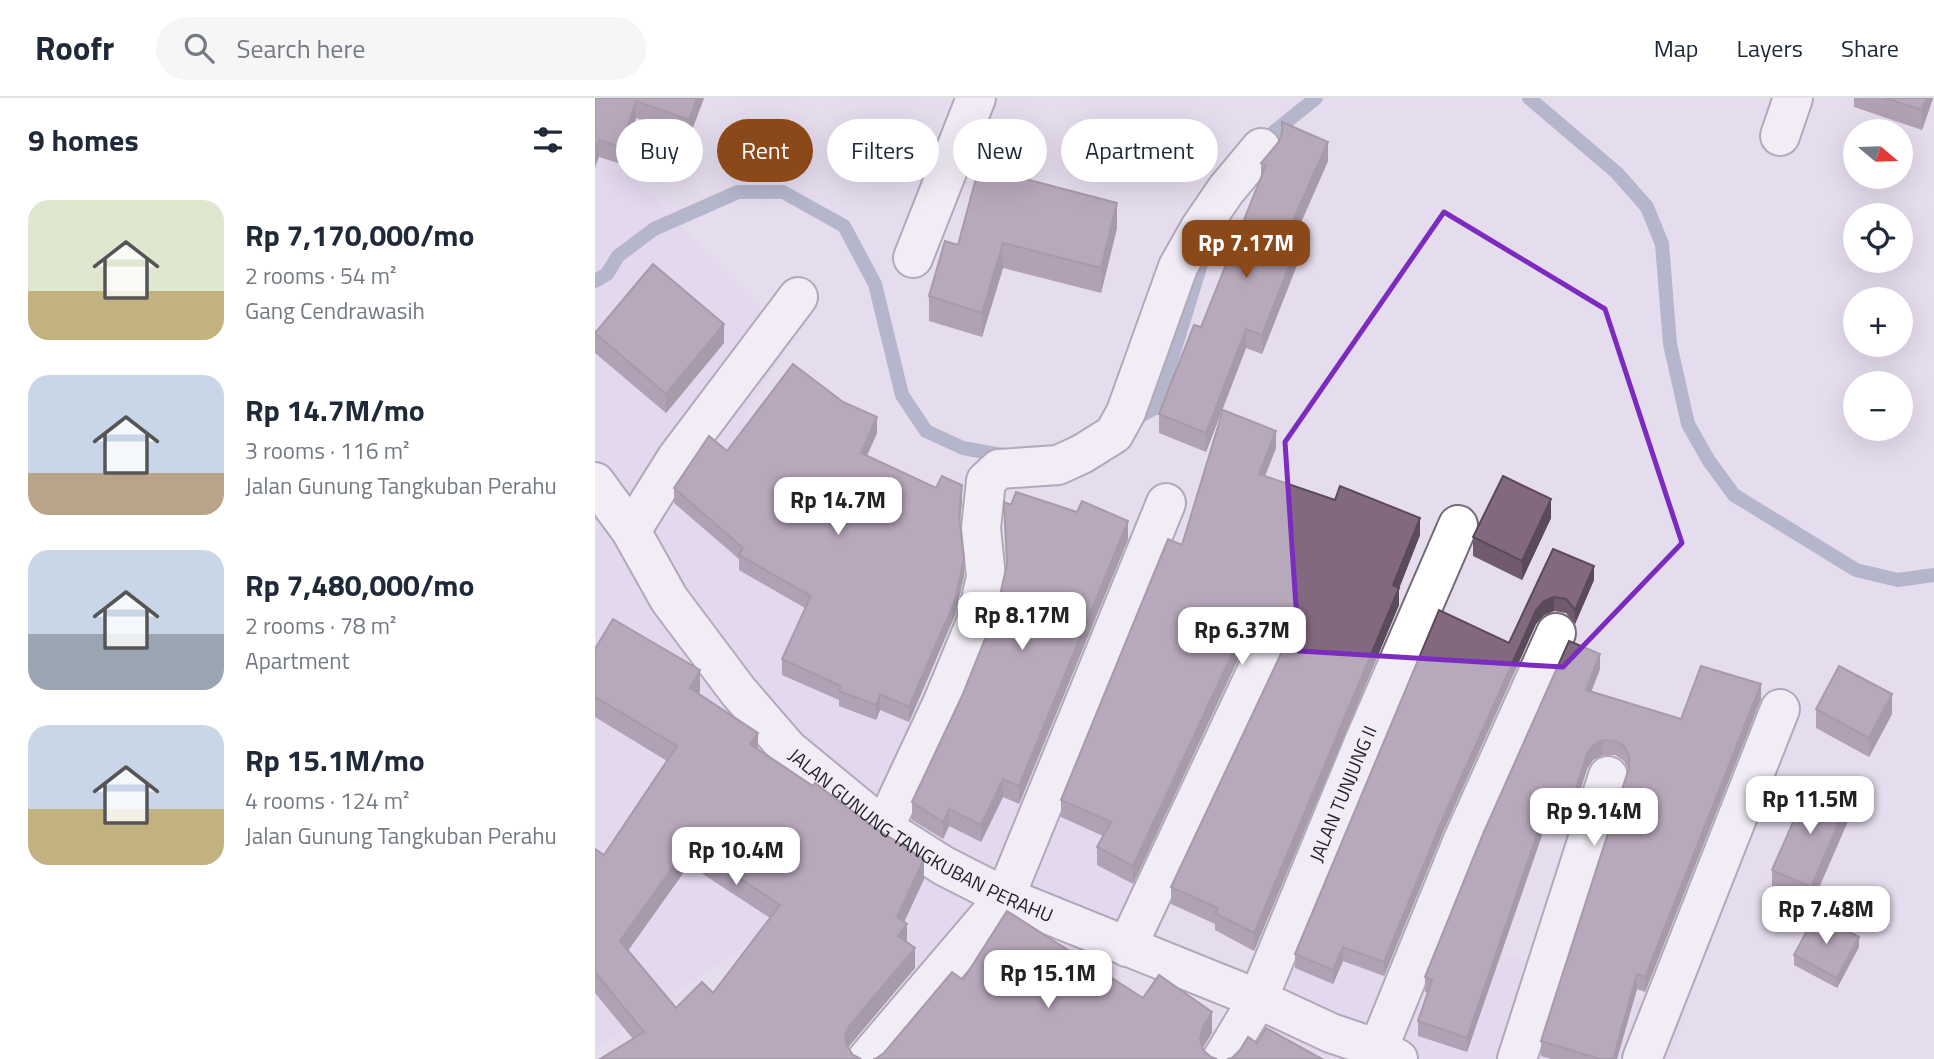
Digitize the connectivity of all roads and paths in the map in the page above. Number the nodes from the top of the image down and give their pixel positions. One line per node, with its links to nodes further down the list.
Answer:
1 (976, 98): 5 (street)
2 (1793, 98): 3 (street)
3 (1780, 136)
4 (1261, 148): 15 (street)
5 (913, 258)
6 (797, 297): 10 (street)
7 (595, 482): 10 (street, JALAN GUNUNG TANGKUBAN PERAHU)
8 (1166, 503): 16 (street)
9 (1458, 525): 18 (street, JALAN TUNJUNG II)
10 (631, 531): 15 (street, JALAN GUNUNG TANGKUBAN PERAHU)
11 (1556, 632): 19 (street)
12 (1267, 649): 17 (street)
13 (1780, 709): 23 (street)
14 (1608, 776): 22 (street)
15 (884, 828): 16 (street, JALAN GUNUNG TANGKUBAN PERAHU)
16 (1005, 897): 17 (street, JALAN GUNUNG TANGKUBAN PERAHU); 20 (street)
17 (1127, 947): 18 (street, JALAN GUNUNG TANGKUBAN PERAHU)
18 (1258, 999): 19 (street, JALAN GUNUNG TANGKUBAN PERAHU); 21 (street, JALAN TUNJUNG II)
19 (1388, 1054)
20 (867, 1059)
21 (1221, 1059)
22 (1517, 1059)
23 (1642, 1059)

